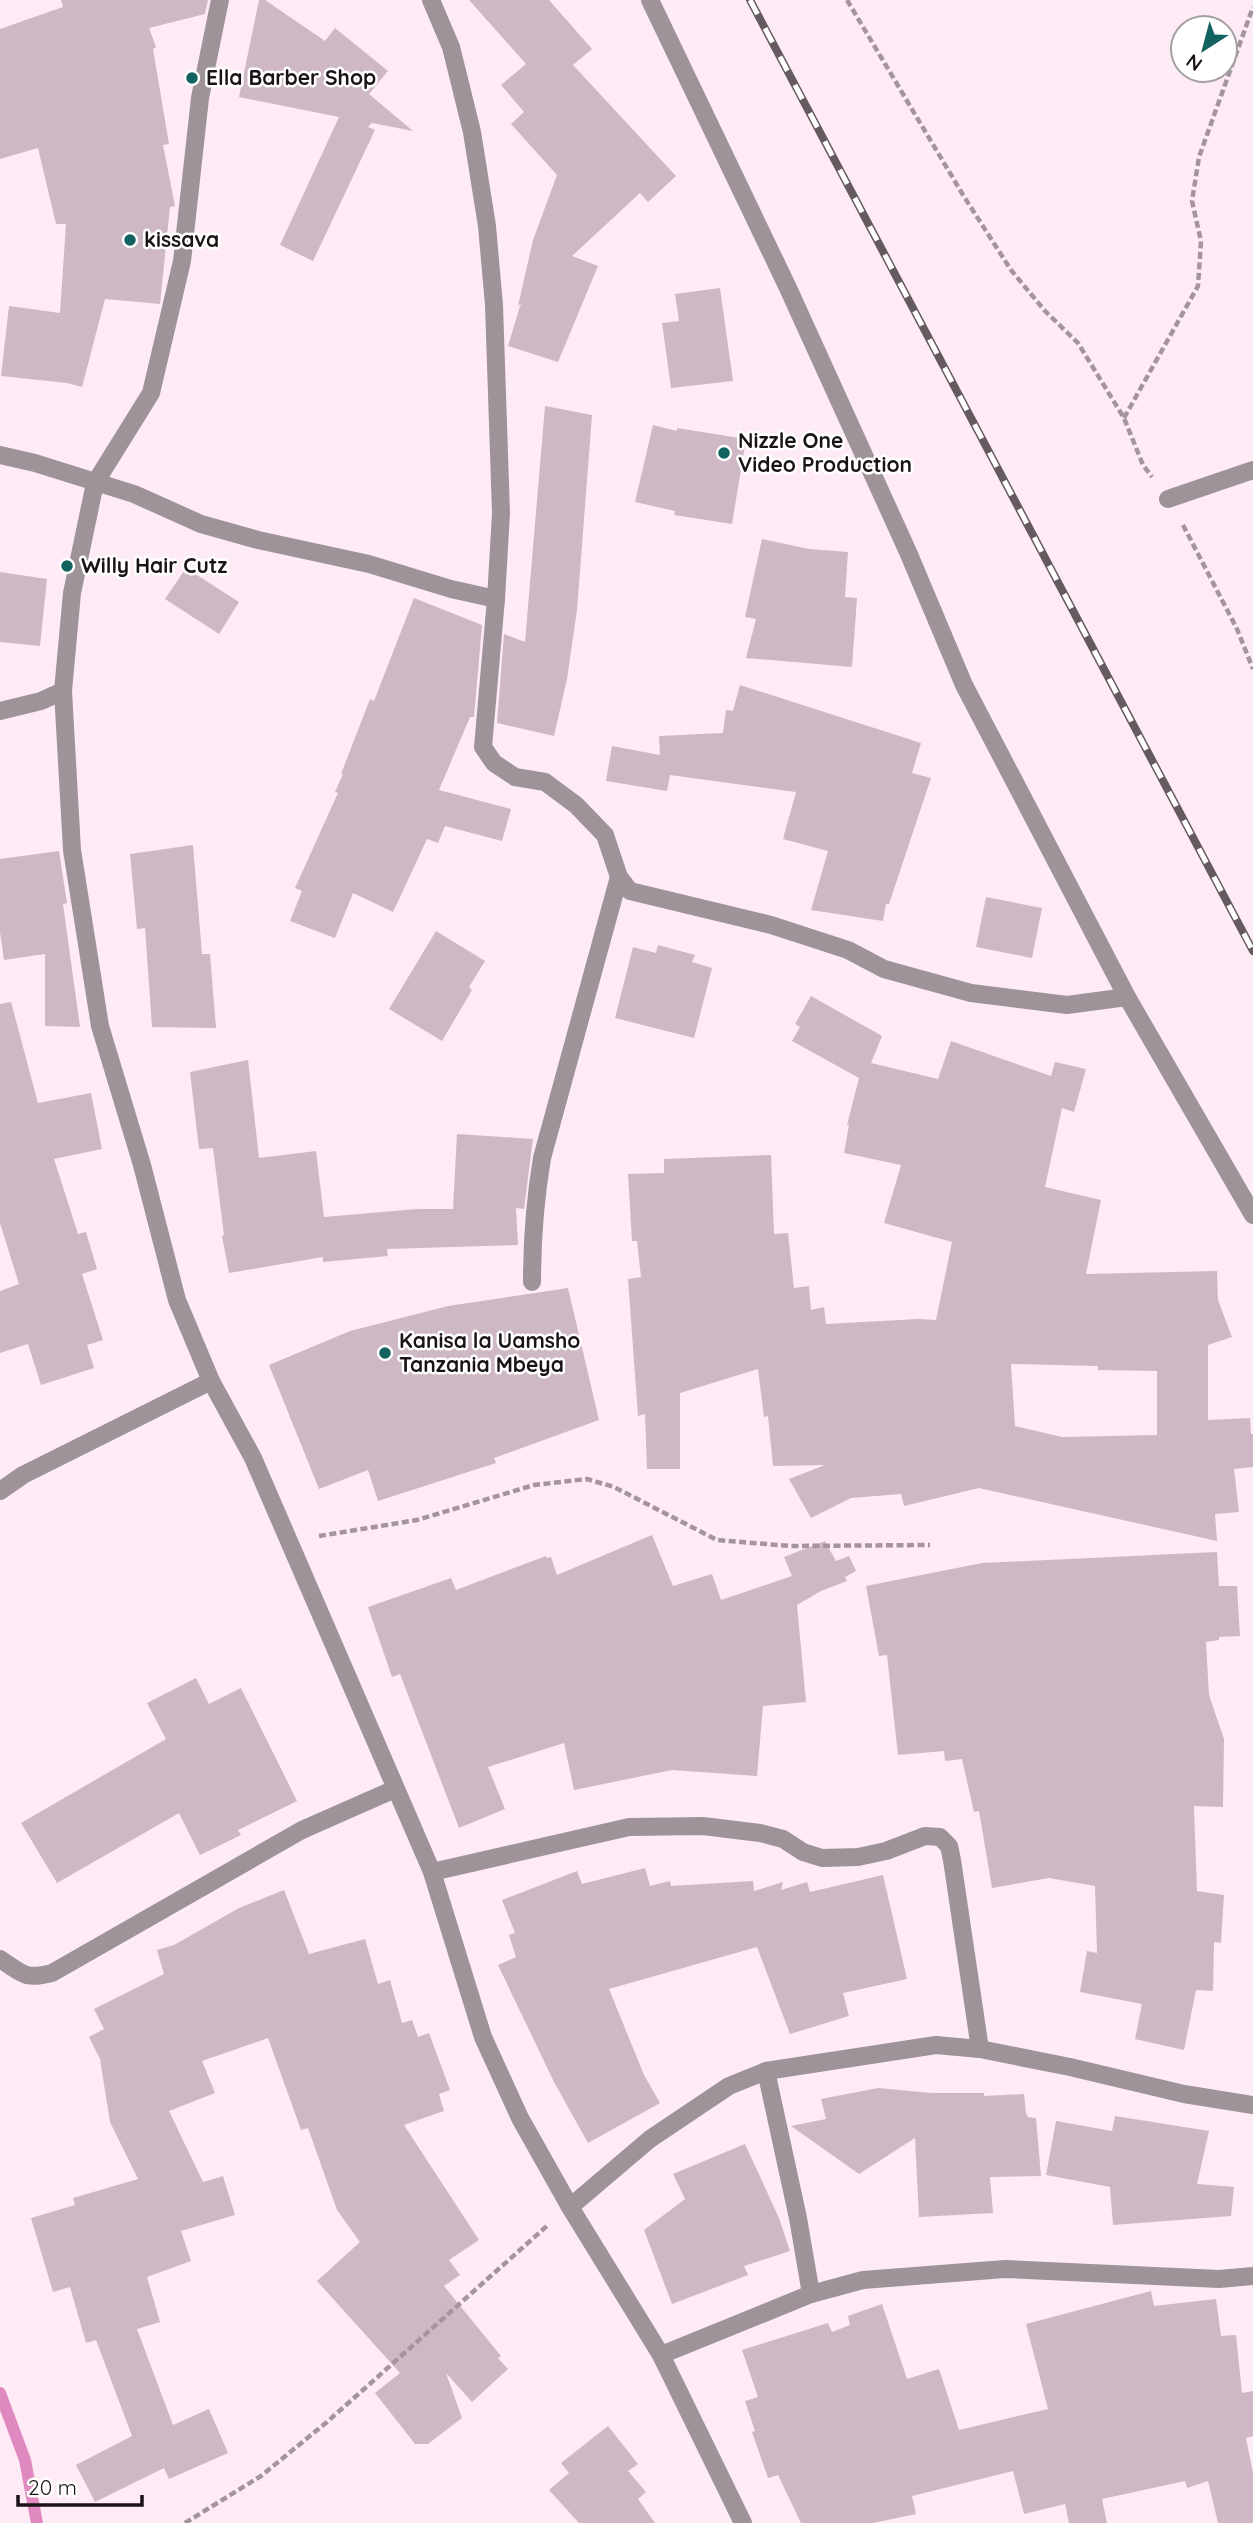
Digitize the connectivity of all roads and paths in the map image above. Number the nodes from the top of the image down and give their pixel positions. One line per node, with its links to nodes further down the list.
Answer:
1 (220, 0): 9 (street)
2 (431, 0): 11 (street)
3 (650, 0): 16 (street)
4 (847, 0): 6 (path)
5 (1253, 7): 6 (path)
6 (1124, 418): 10 (path)
7 (0, 454): 9 (street)
8 (1253, 470): 10 (street)
9 (95, 483): 11 (street); 13 (street)
10 (1168, 499): 12 (path)
11 (496, 599): 15 (street)
12 (1253, 669)
13 (62, 691): 14 (street); 19 (street)
14 (0, 711)
15 (619, 877): 16 (street); 18 (street)
16 (1127, 997): 17 (street)
17 (1253, 1215)
18 (532, 1282)
19 (211, 1381): 20 (street); 21 (street)
20 (0, 1491)
21 (288, 1539): 22 (path); 23 (street)
22 (930, 1545)
23 (395, 1789): 24 (street); 25 (street)
24 (432, 1872): 26 (street); 29 (street)
25 (0, 1959)
26 (980, 2049): 27 (street); 28 (street)
27 (766, 2071): 29 (street); 31 (street)
28 (1253, 2105)
29 (570, 2207): 32 (street); 33 (path)
30 (1253, 2276): 31 (street)
31 (811, 2294): 32 (street)
32 (661, 2355): 34 (street)
33 (185, 2523)
34 (743, 2523)

